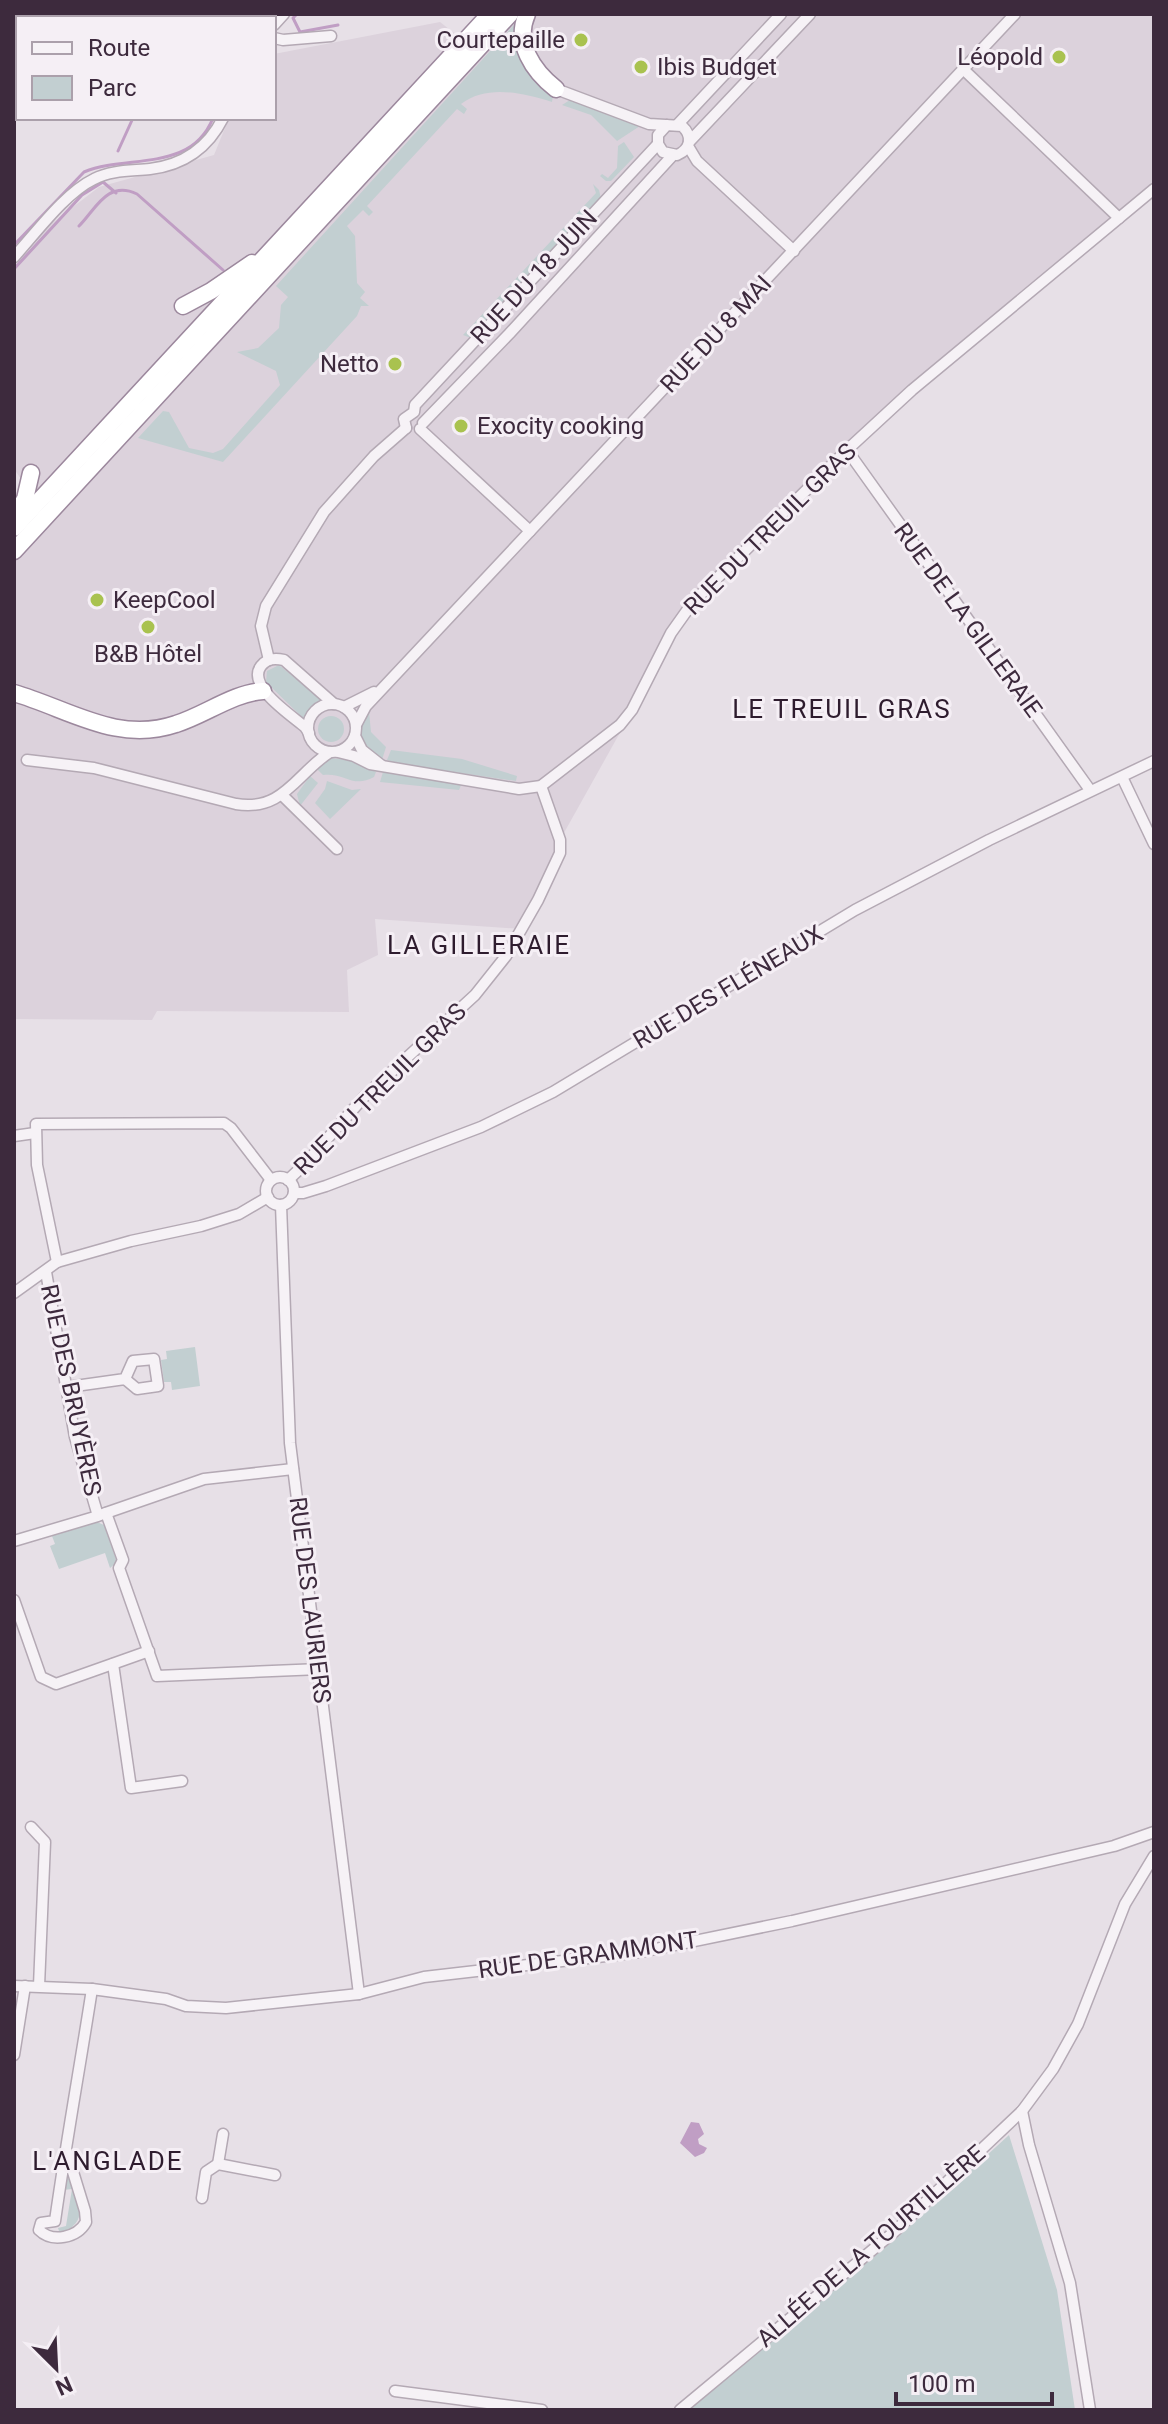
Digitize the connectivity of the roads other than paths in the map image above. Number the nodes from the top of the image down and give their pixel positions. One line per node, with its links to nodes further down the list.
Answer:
1 (490, 14): 20 (highway)
2 (510, 14): 32 (highway)
3 (527, 14): 10 (highway)
4 (781, 14): 13 (street)
5 (810, 14): 15 (street)
6 (1015, 14): 9 (street, RUE DU 8 MAI)
7 (331, 36): 8 (street)
8 (276, 38)
9 (963, 69): 19 (street); 21 (street, RUE DU 8 MAI)
10 (556, 89): 12 (street)
11 (222, 120): 22 (street)
12 (649, 124): 13 (street); 14 (street)
13 (672, 124): 14 (street); 15 (street)
14 (658, 141): 16 (street); 24 (street, RUE DU 18 JUIN)
15 (689, 144): 16 (street); 17 (street)
16 (676, 155): 17 (street); 25 (street)
17 (697, 161): 21 (street)
18 (1154, 189): 19 (street, RUE DU TREUIL GRAS)
19 (1119, 218): 27 (street, RUE DU TREUIL GRAS)
20 (274, 249): 23 (highway); 30 (highway)
21 (794, 251): 31 (street, RUE DU 8 MAI)
22 (14, 257)
23 (183, 306)
24 (414, 412): 25 (street); 26 (street)
25 (422, 426): 26 (street); 31 (street)
26 (406, 428): 33 (street)
27 (847, 450): 46 (street, RUE DU TREUIL GRAS); 47 (street, RUE DE LA GILLERAIE)
28 (31, 473): 29 (highway)
29 (14, 517)
30 (14, 528)
31 (530, 531): 34 (street, RUE DU 8 MAI)
32 (14, 551)
33 (269, 660): 35 (street); 37 (street)
34 (383, 688): 37 (street); 38 (street, RUE DU 8 MAI)
35 (263, 691): 36 (highway); 39 (street)
36 (14, 693)
37 (339, 706): 38 (street); 39 (street)
38 (356, 731): 40 (street); 43 (street)
39 (311, 738): 40 (street); 44 (street)
40 (334, 752): 43 (street); 44 (street)
41 (27, 760): 48 (street)
42 (1154, 761): 45 (street, RUE DES FLÉNEAUX)
43 (382, 767): 46 (street)
44 (307, 769): 48 (street)
45 (1122, 777): 47 (street, RUE DES FLÉNEAUX); 49 (street)
46 (541, 786): 54 (street, RUE DU TREUIL GRAS)
47 (1090, 790): 55 (street, RUE DES FLÉNEAUX)
48 (282, 795): 50 (street)
49 (1154, 844)
50 (337, 849)
51 (35, 1133): 52 (street); 53 (street); 58 (street)
52 (14, 1136)
53 (271, 1180): 54 (street, RUE DU TREUIL GRAS); 56 (street, RUE DU TREUIL GRAS)
54 (288, 1180): 55 (street, RUE DU TREUIL GRAS)
55 (294, 1193): 57 (street, RUE DU TREUIL GRAS)
56 (268, 1197): 57 (street, RUE DU TREUIL GRAS); 58 (street)
57 (281, 1205): 63 (street, RUE DES LAURIERS)
58 (57, 1262): 59 (street)
59 (46, 1272): 60 (street); 62 (street, RUE DES BRUYÈRES)
60 (14, 1293)
61 (125, 1379): 62 (street)
62 (68, 1387): 64 (street, RUE DES BRUYÈRES)
63 (293, 1469): 64 (street); 69 (street, RUE DES LAURIERS)
64 (102, 1514): 65 (street, RUE DES BRUYÈRES); 67 (street)
65 (14, 1541)
66 (14, 1600): 68 (street)
67 (149, 1651): 68 (street); 69 (street)
68 (113, 1664): 70 (street)
69 (320, 1669): 77 (street, RUE DES LAURIERS)
70 (182, 1781)
71 (31, 1827): 75 (street)
72 (1154, 1832): 77 (street, RUE DE GRAMMONT)
73 (1154, 1856): 79 (street, ALLÉE DE LA TOURTILLÈRE)
74 (20, 1986): 75 (street, RUE DE GRAMMONT); 78 (street)
75 (39, 1986): 76 (street, RUE DE GRAMMONT)
76 (92, 1989): 77 (street, RUE DE GRAMMONT); 81 (street)
77 (359, 1994)
78 (14, 2055)
79 (1022, 2111): 88 (street, ALLÉE DE LA TOURTILLÈRE); 89 (street)
80 (223, 2134): 82 (street)
81 (66, 2149): 81 (street)
82 (218, 2164): 83 (street); 84 (street)
83 (275, 2175)
84 (202, 2198)
85 (395, 2391): 86 (street)
86 (523, 2409): 87 (street)
87 (542, 2410)
88 (680, 2410)
89 (1090, 2410)

